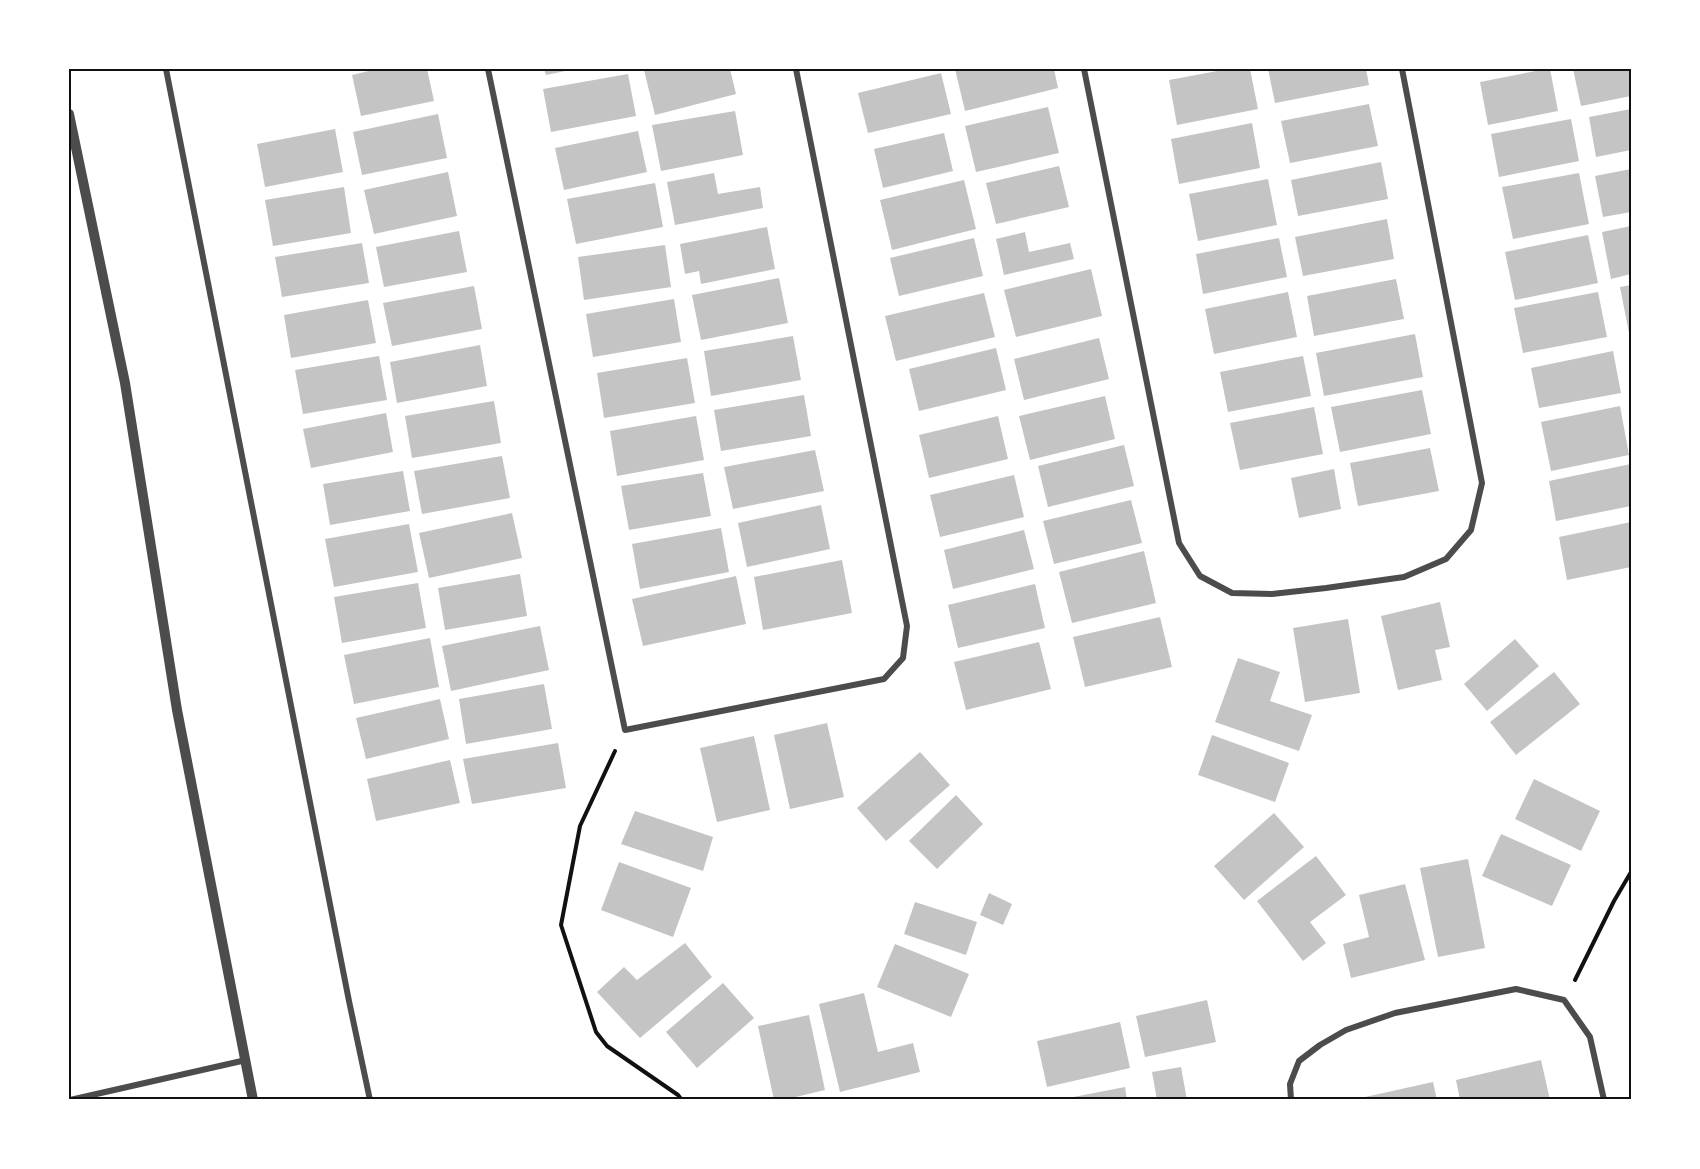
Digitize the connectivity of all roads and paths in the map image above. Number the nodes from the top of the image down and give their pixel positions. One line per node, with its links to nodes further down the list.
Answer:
1 (166, 69): 13 (street)
2 (488, 69): 7 (street)
3 (796, 69): 7 (street)
4 (1084, 69): 5 (street)
5 (1402, 69)
6 (69, 114): 10 (street)
7 (625, 730): 14 (path)
8 (1631, 872): 9 (path)
9 (1564, 1000): 17 (street); 18 (street)
10 (246, 1060): 11 (street); 12 (street)
11 (70, 1100)
12 (254, 1100)
13 (370, 1100)
14 (682, 1100)
15 (926, 1100): 16 (street)
16 (941, 1100)
17 (1291, 1100)
18 (1604, 1100)

